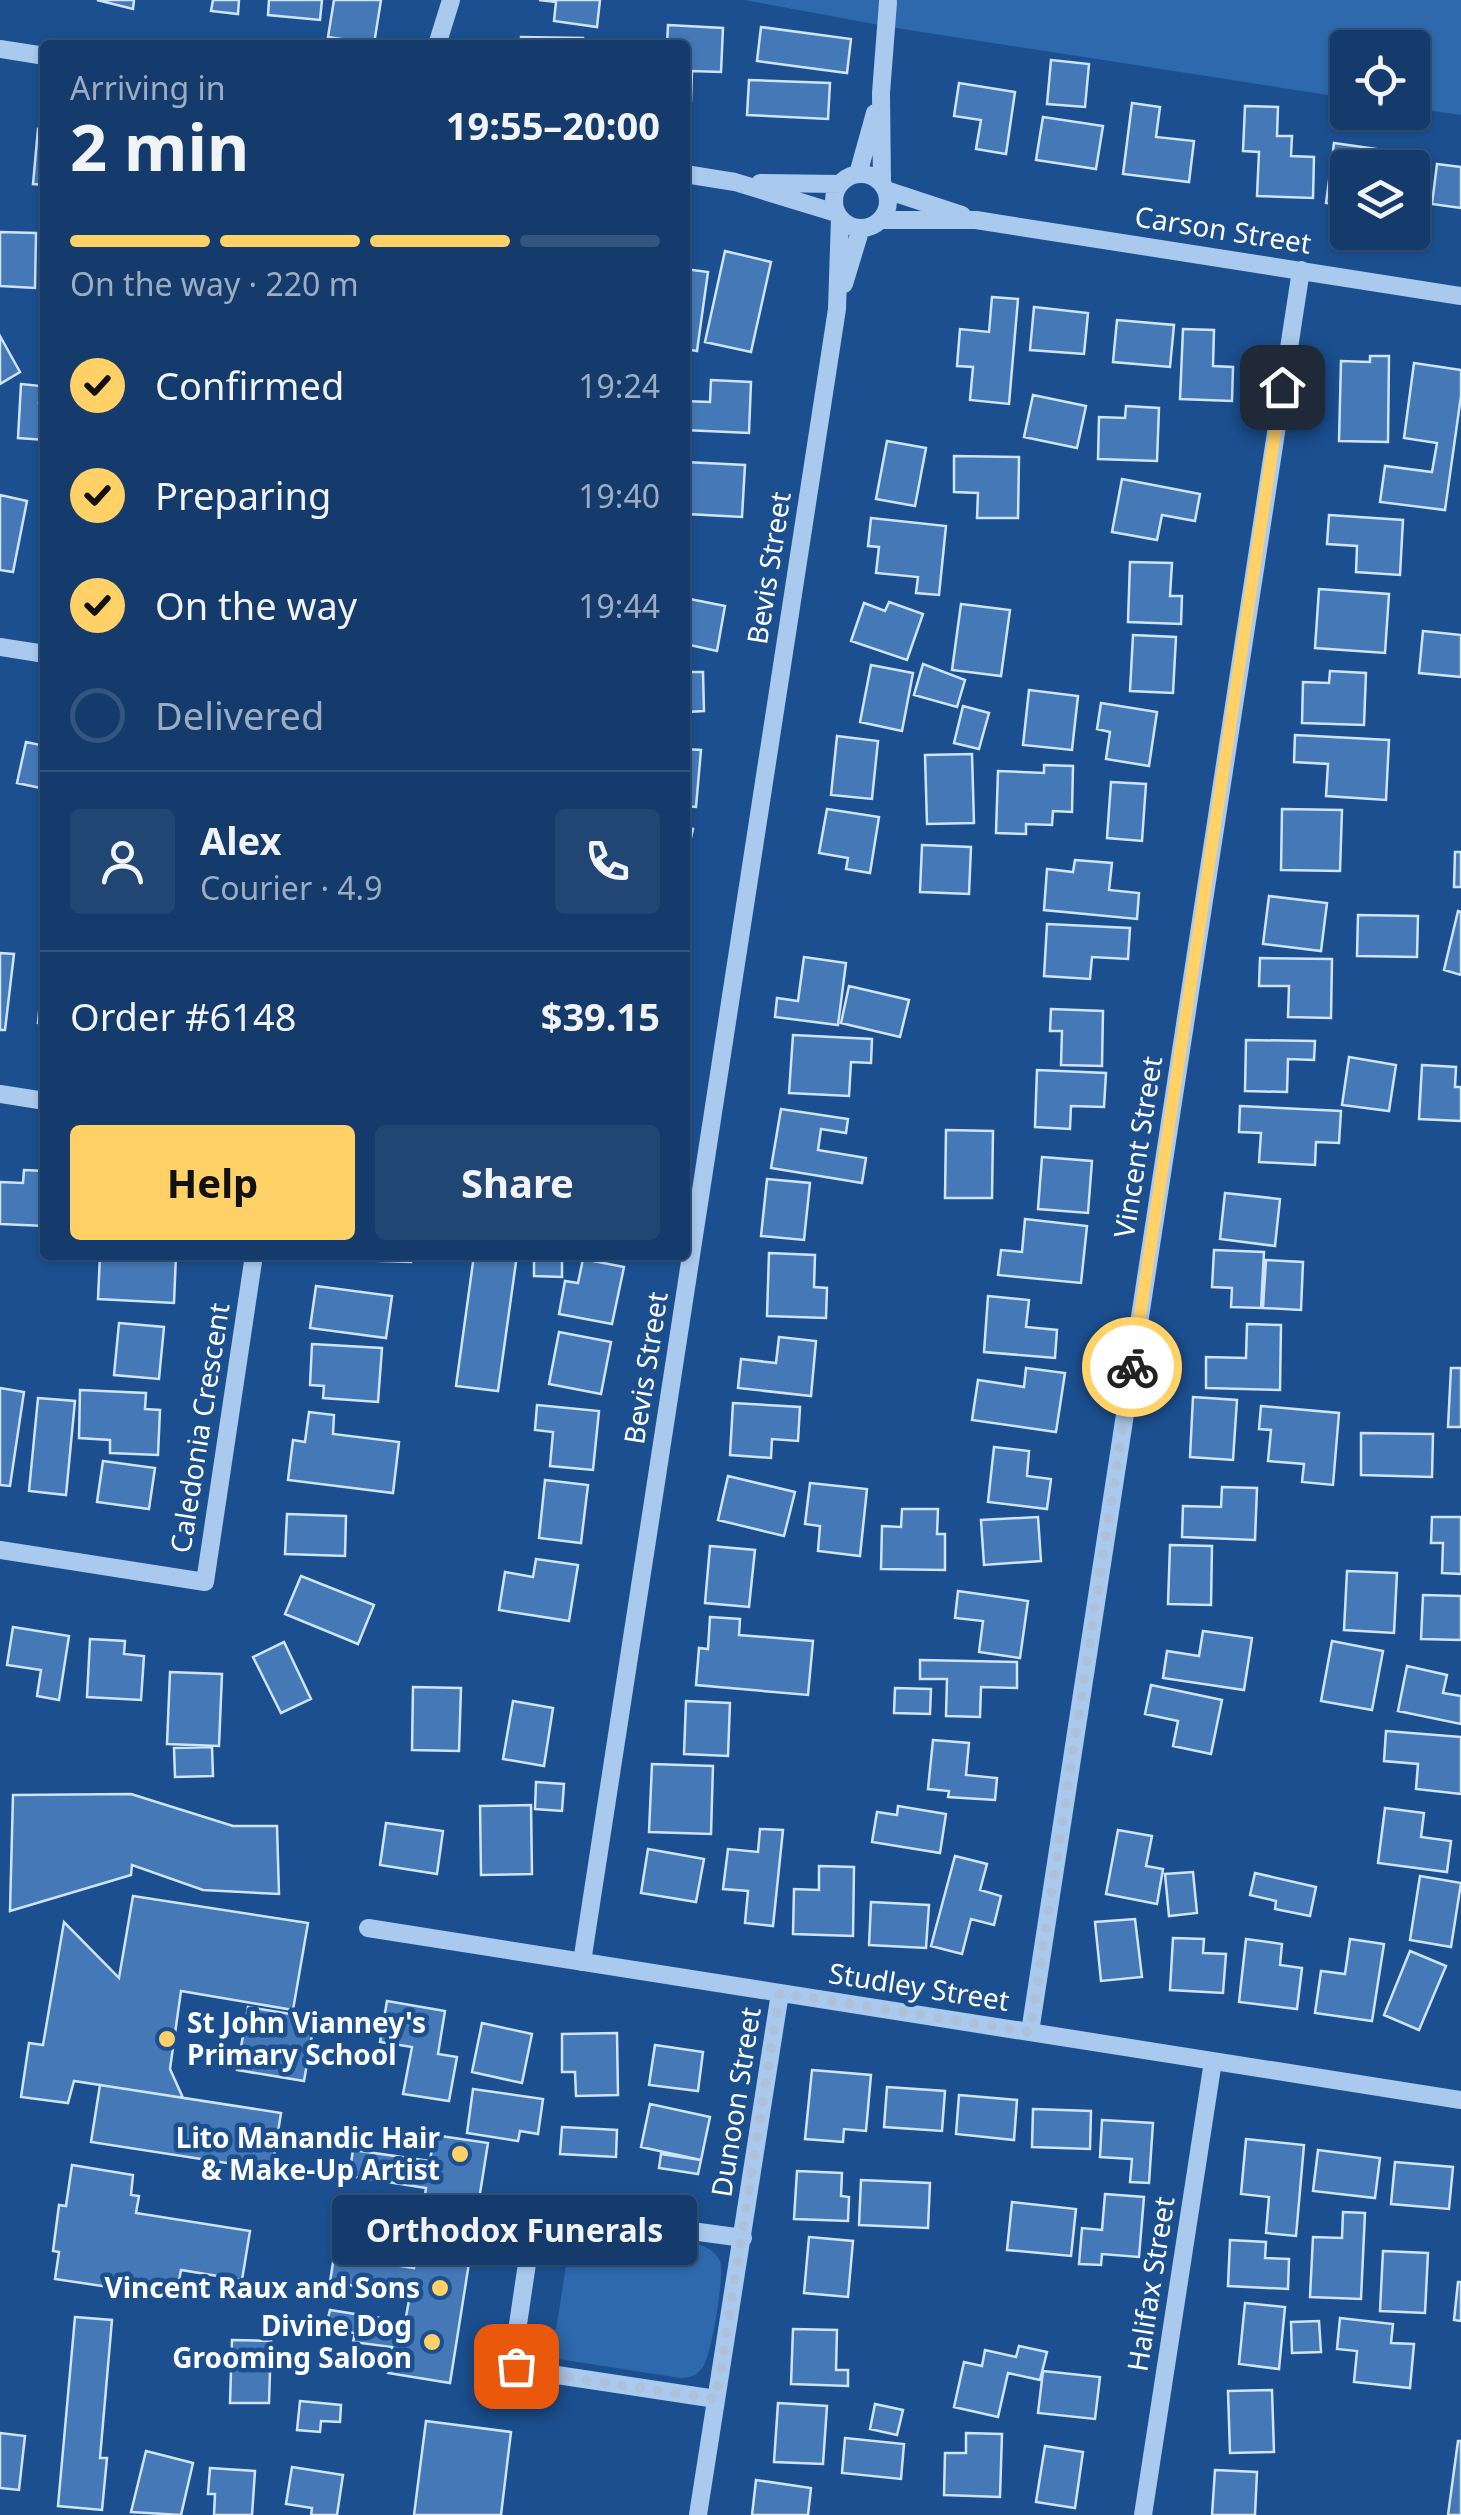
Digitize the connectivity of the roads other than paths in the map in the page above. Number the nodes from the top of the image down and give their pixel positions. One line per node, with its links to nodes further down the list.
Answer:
1 (451, 1): 3 (street); 4 (street)
2 (888, 2): 7 (street)
3 (439, 40)
4 (451, 40)
5 (0, 48): 6 (street)
6 (40, 55)
7 (881, 93): 8 (street); 12 (street)
8 (858, 174): 11 (street); 12 (street)
9 (690, 175): 10 (street)
10 (735, 182): 11 (street); 13 (street)
11 (840, 184): 13 (street)
12 (884, 187): 14 (street); 15 (street, Carson Street)
13 (838, 215): 16 (street); 19 (street, Bevis Street)
14 (880, 220): 15 (street, Carson Street); 16 (street)
15 (976, 220): 17 (street, Carson Street)
16 (861, 228): 19 (street, Bevis Street)
17 (1300, 270): 18 (street, Carson Street); 29 (street, Vincent Street)
18 (1461, 296)
19 (837, 309): 27 (street, Bevis Street)
20 (0, 647): 21 (street)
21 (40, 653)
22 (0, 1094): 23 (street)
23 (40, 1100)
24 (253, 1260): 25 (street, Caledonia Crescent)
25 (0, 1550)
26 (368, 1928): 27 (street, Studley Street)
27 (582, 1962): 28 (street, Studley Street)
28 (780, 1993): 29 (street, Studley Street); 32 (street, Dunoon Street)
29 (1030, 2032): 30 (street, Studley Street)
30 (1213, 2061): 31 (street, Studley Street); 35 (street, Halifax Street)
31 (1461, 2100)
32 (743, 2238): 33 (street, Dunoon Street); 33 (street)
33 (716, 2399): 34 (street, Dunoon Street)
34 (698, 2515)
35 (1143, 2515)

